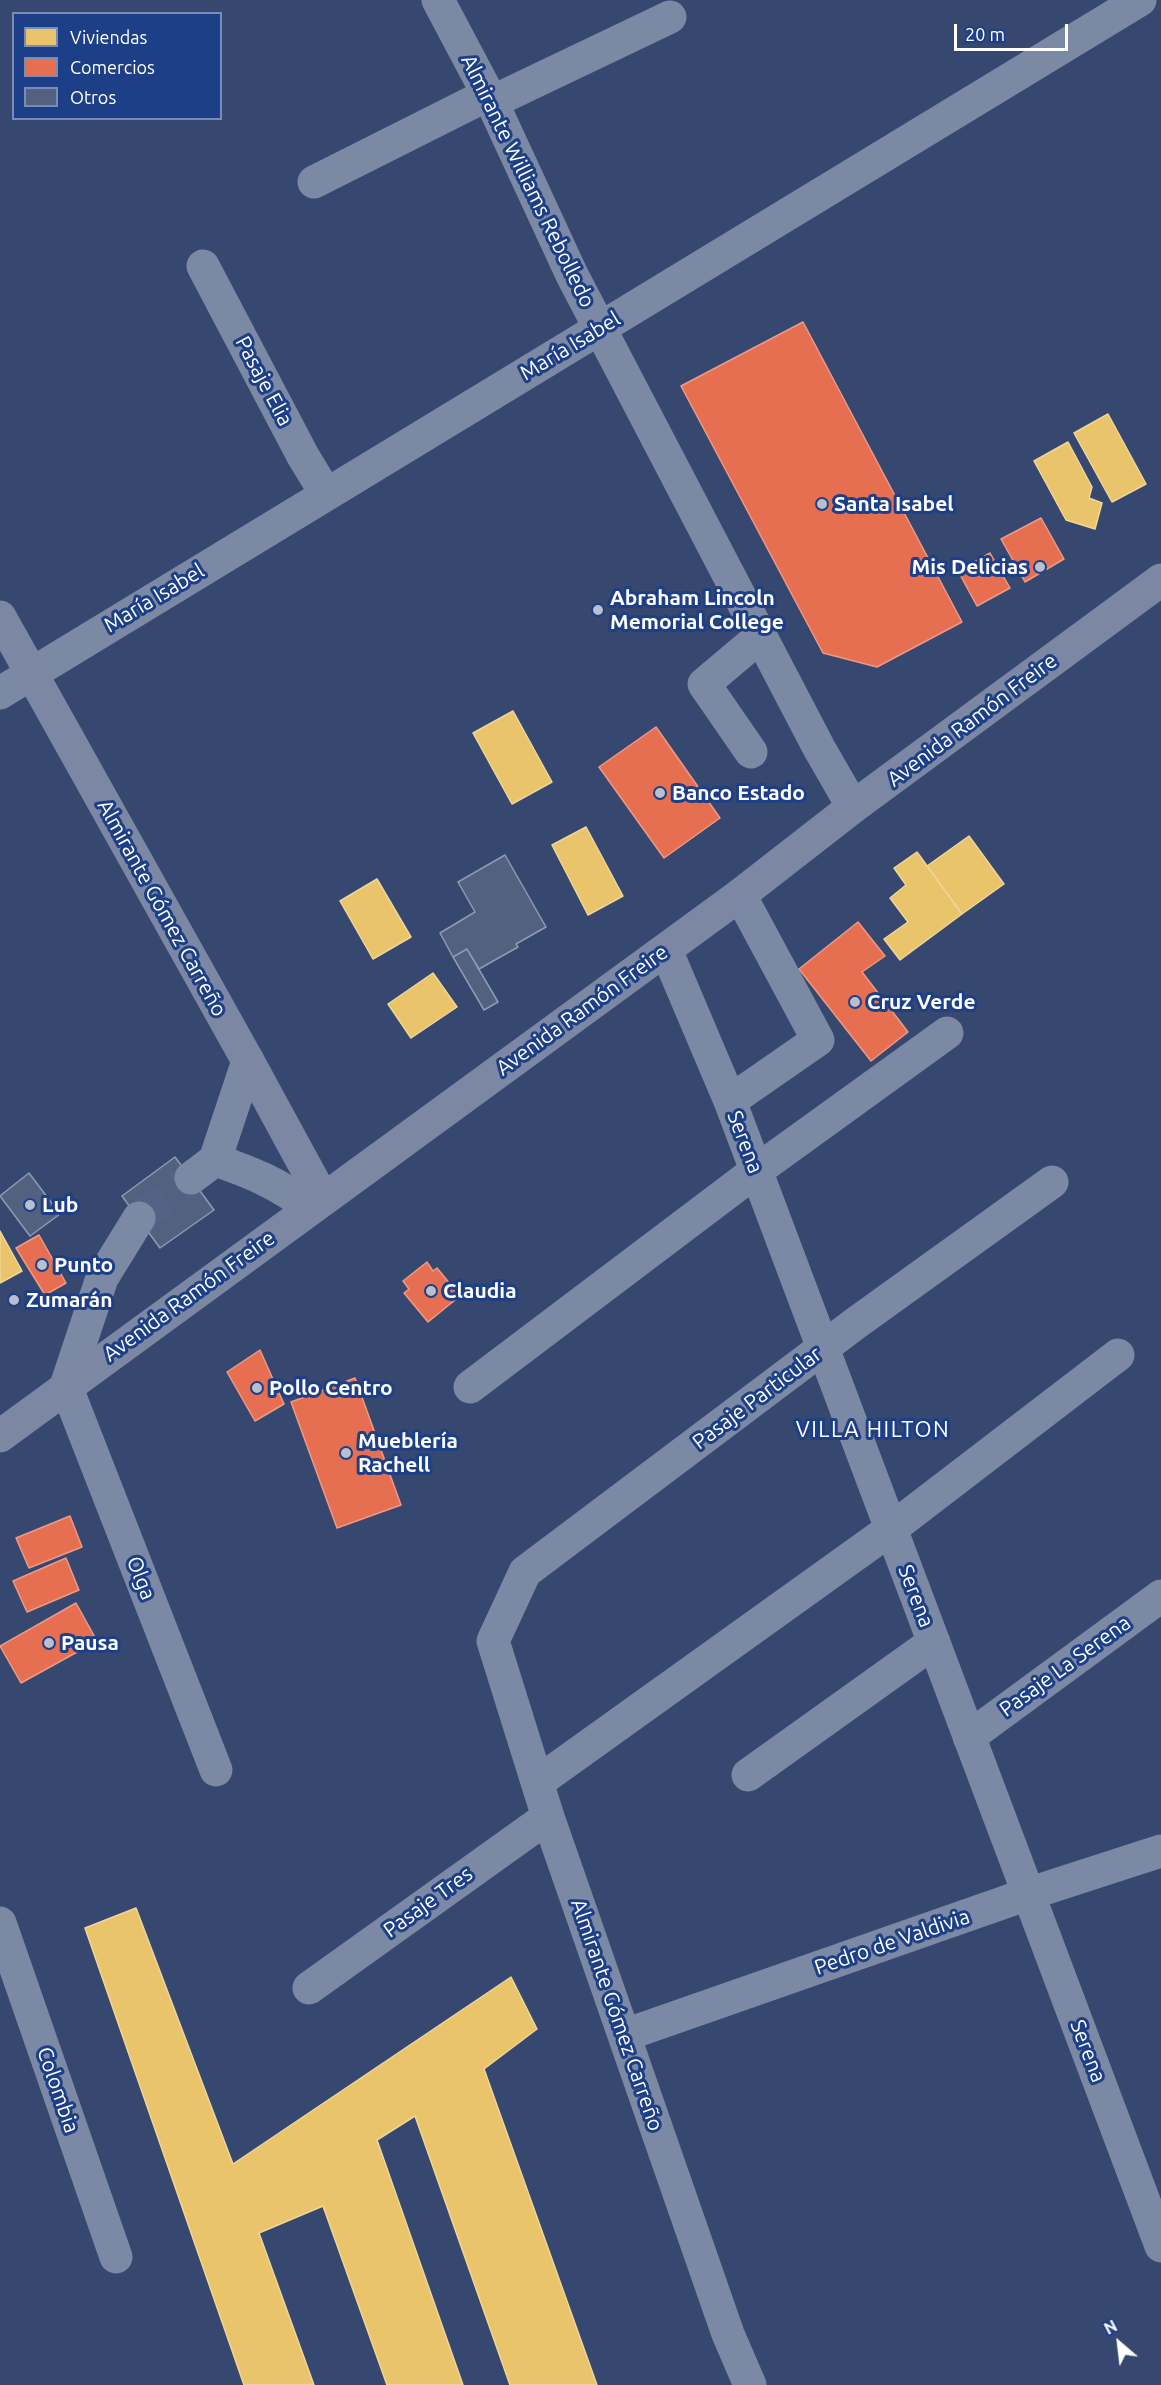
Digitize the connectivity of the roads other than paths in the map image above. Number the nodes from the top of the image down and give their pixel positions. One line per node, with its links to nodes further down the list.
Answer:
1 (438, 0): 5 (street, Almirante Williams Rebolledo)
2 (1140, 0): 3 (street, María Isabel)
3 (1101, 10): 8 (street, María Isabel)
4 (670, 17): 5 (street)
5 (490, 99): 6 (street); 8 (street, Almirante Williams Rebolledo)
6 (314, 182)
7 (203, 266): 9 (street, Pasaje Elia)
8 (600, 328): 9 (street, María Isabel); 12 (street, Almirante Williams Rebolledo)
9 (326, 494): 13 (street, María Isabel)
10 (1161, 580): 16 (main road, Avenida Ramón Freire)
11 (0, 617): 13 (main road, Almirante Gómez Carreño)
12 (761, 636): 15 (street); 16 (street, Almirante Williams Rebolledo)
13 (31, 673): 14 (street, María Isabel); 20 (main road, Almirante Gómez Carreño)
14 (0, 693)
15 (751, 752)
16 (854, 807): 17 (main road, Avenida Ramón Freire)
17 (740, 895): 18 (main road, Avenida Ramón Freire); 21 (street)
18 (666, 950): 21 (street, Serena); 24 (main road, Avenida Ramón Freire)
19 (947, 1032): 22 (street)
20 (249, 1061): 24 (main road, Almirante Gómez Carreño); 24 (street)
21 (730, 1101): 22 (street, Serena)
22 (756, 1171): 26 (street, Serena); 29 (street)
23 (1052, 1182): 26 (street, Pasaje Particular)
24 (316, 1204): 28 (main road, Avenida Ramón Freire)
25 (139, 1218): 28 (street)
26 (823, 1348): 31 (street, Serena); 33 (street, Pasaje Particular)
27 (1118, 1355): 31 (street)
28 (66, 1386): 30 (main road, Avenida Ramón Freire); 36 (street, Olga)
29 (470, 1387)
30 (0, 1436)
31 (891, 1528): 34 (street, Serena); 38 (street)
32 (1161, 1596): 35 (street, Pasaje La Serena)
33 (493, 1641): 38 (street, Almirante Gómez Carreño)
34 (933, 1642): 35 (street, Serena); 37 (street)
35 (969, 1737): 41 (street, Serena)
36 (216, 1770)
37 (748, 1775)
38 (537, 1782): 39 (street, Almirante Gómez Carreño)
39 (548, 1817): 43 (street, Pasaje Tres); 44 (street, Almirante Gómez Carreño)
40 (1161, 1851): 41 (street, Pedro de Valdivia)
41 (1029, 1894): 44 (street, Pedro de Valdivia); 45 (street, Serena)
42 (0, 1923): 47 (street, Colombia)
43 (309, 1988)
44 (625, 2035): 48 (street, Almirante Gómez Carreño)
45 (1154, 2204): 46 (street, Serena)
46 (1161, 2246)
47 (116, 2258)
48 (750, 2385)

